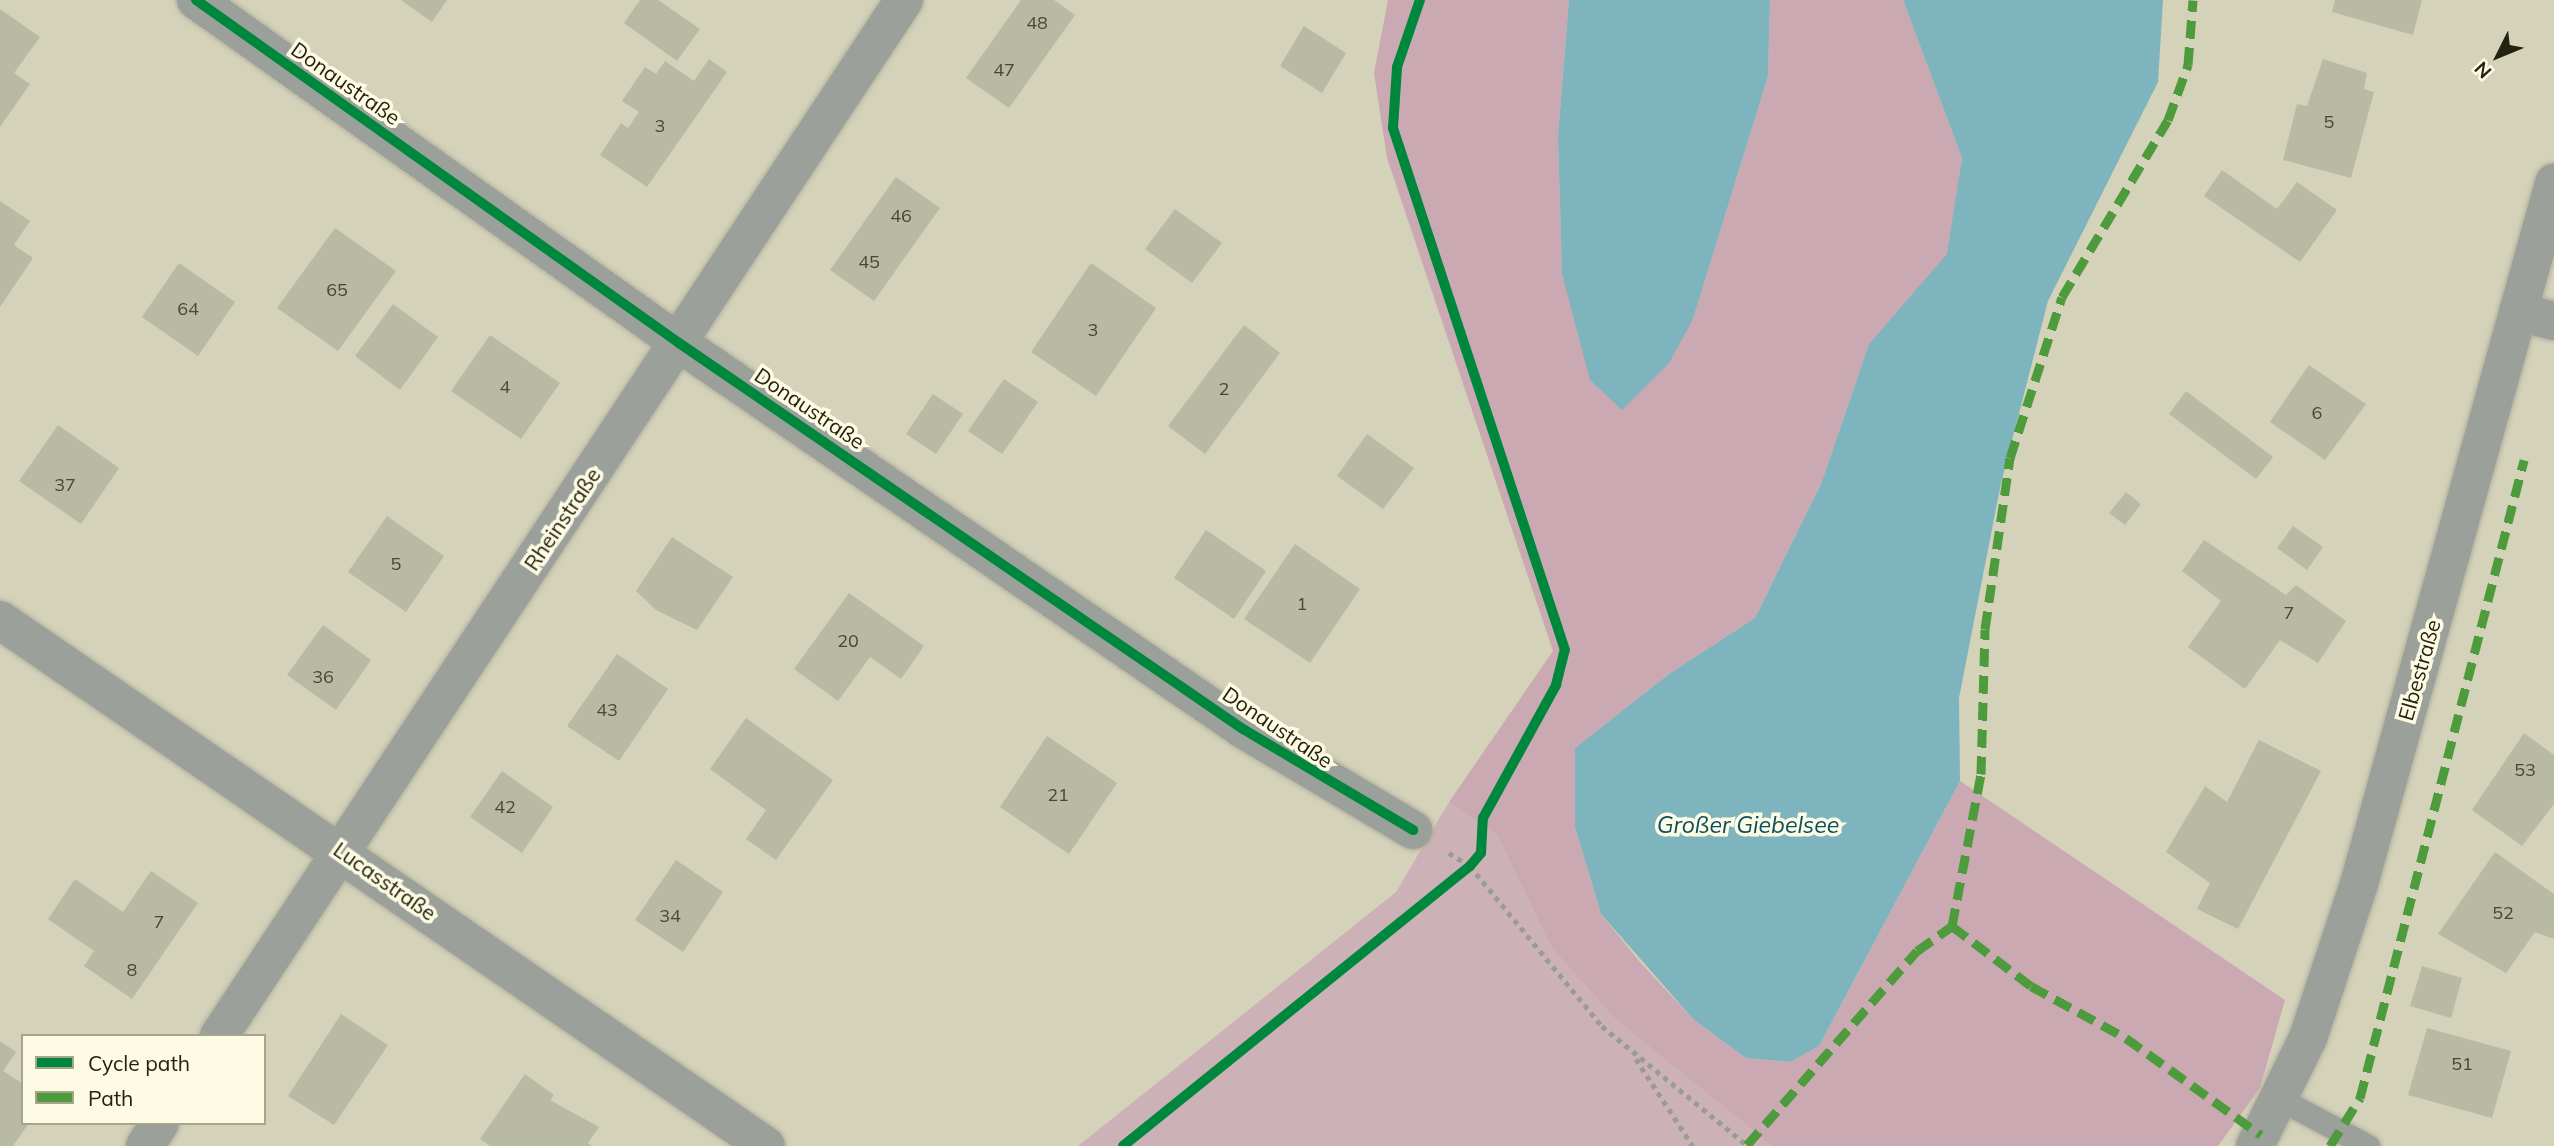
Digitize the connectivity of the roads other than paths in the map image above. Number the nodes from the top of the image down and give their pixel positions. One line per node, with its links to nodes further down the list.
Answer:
1 (195, 0): 5 (street, Donaustraße)
2 (904, 0): 5 (street, Rheinstraße)
3 (2554, 183): 4 (street, Elbestraße)
4 (2536, 317): 10 (street, Elbestraße)
5 (680, 343): 7 (street, Donaustraße); 8 (street, Rheinstraße)
6 (0, 620): 8 (street, Lucasstraße)
7 (1413, 830)
8 (342, 850): 9 (street, Rheinstraße); 13 (street, Lucasstraße)
9 (220, 1034)
10 (2280, 1099): 14 (street, Elbestraße); 15 (lane)
11 (159, 1125): 12 (street)
12 (145, 1146)
13 (766, 1146)
14 (2255, 1146)
15 (2368, 1146)

